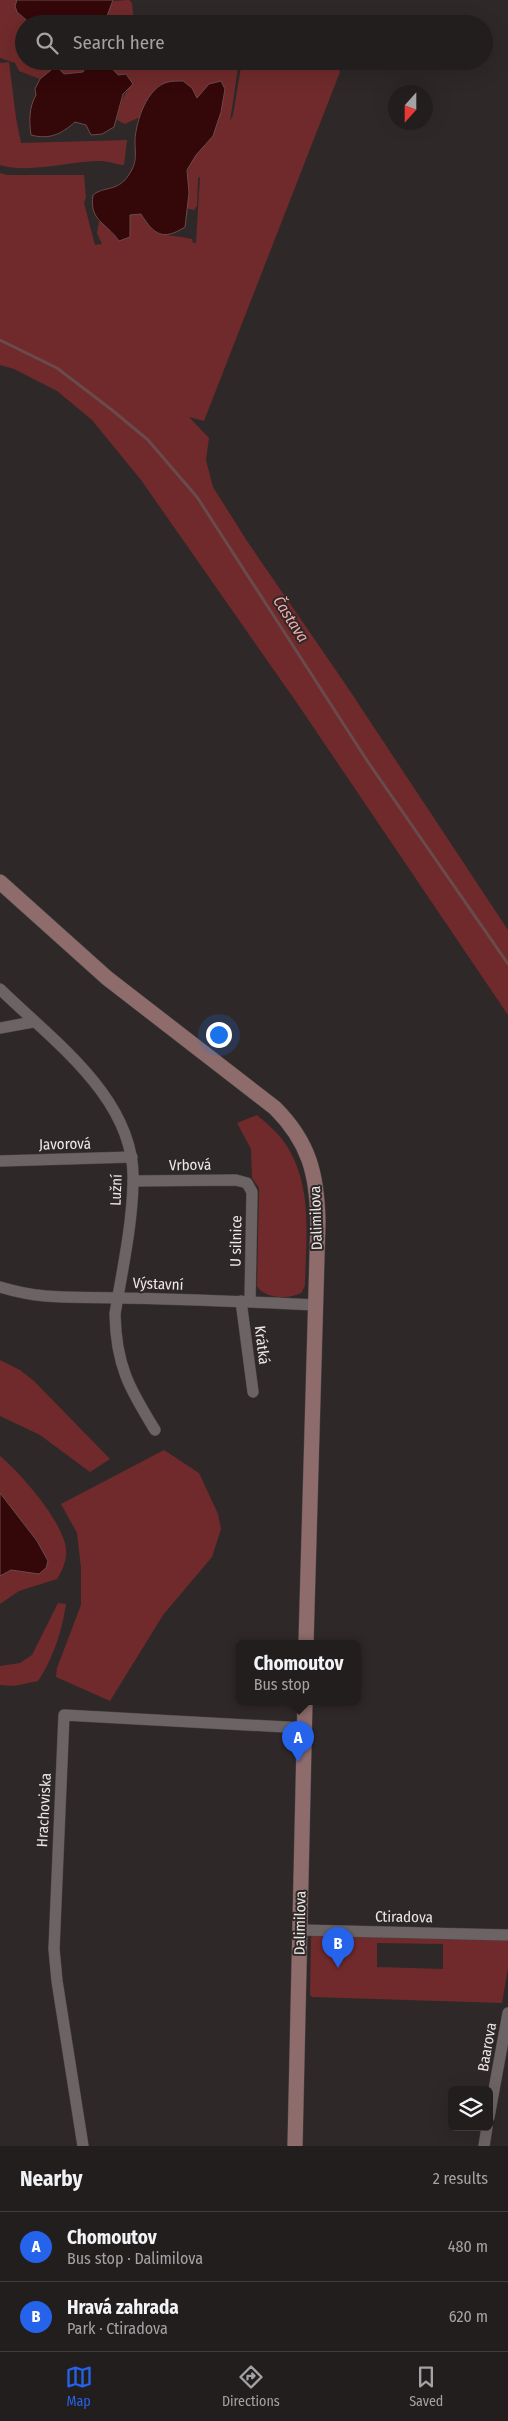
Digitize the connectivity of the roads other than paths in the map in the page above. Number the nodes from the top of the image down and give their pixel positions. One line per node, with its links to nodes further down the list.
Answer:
1 (0, 882): 12 (main road, Dalimilova)
2 (0, 989): 3 (street, Lužní)
3 (33, 1022): 4 (street); 5 (street, Lužní)
4 (0, 1028)
5 (132, 1158): 6 (street, Javorová); 7 (street, Lužní)
6 (0, 1161)
7 (134, 1181): 8 (street, Vrbová); 10 (street, Lužní)
8 (247, 1183): 11 (street, U silnice)
9 (0, 1286): 10 (street, Výstavní)
10 (118, 1297): 11 (street, Výstavní); 14 (street, Lužní)
11 (245, 1302): 12 (street, Výstavní); 13 (street, Krátká)
12 (316, 1304): 15 (main road, Dalimilova)
13 (253, 1392)
14 (155, 1430)
15 (306, 1640)
16 (305, 1705): 17 (main road, Dalimilova)
17 (304, 1728): 18 (main road, Dalimilova); 23 (street, Hrachoviska)
18 (300, 1930): 19 (street, Ctiradova); 24 (main road, Dalimilova)
19 (508, 1935)
20 (508, 2013): 21 (street, Baarova)
21 (493, 2095)
22 (486, 2131): 25 (street)
23 (82, 2146)
24 (295, 2146)
25 (484, 2146)

